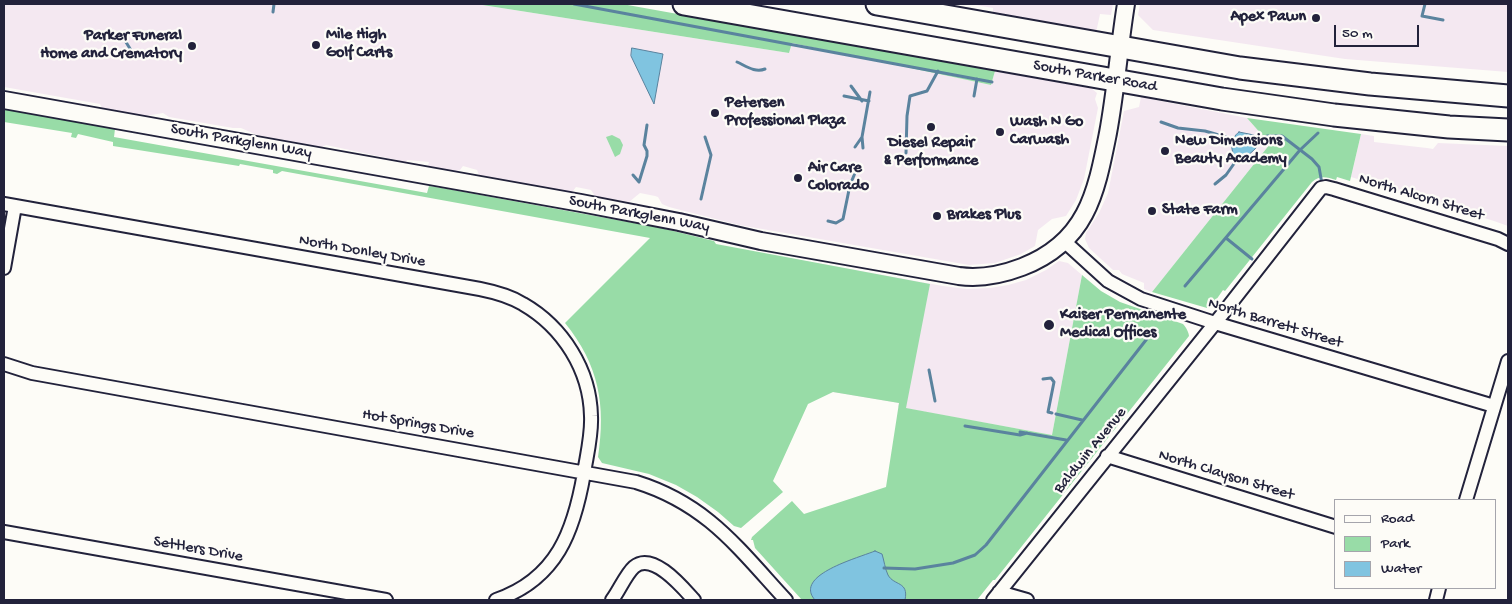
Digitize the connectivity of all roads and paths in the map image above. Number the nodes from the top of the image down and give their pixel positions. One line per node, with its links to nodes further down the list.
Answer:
1 (684, 4): 5 (highway, South Parker Road)
2 (877, 4): 4 (highway, South Parker Road)
3 (1126, 4): 4 (street, South Parkglenn Way)
4 (1120, 47): 5 (street, South Parkglenn Way); 6 (highway, South Parker Road)
5 (1116, 81): 8 (highway, South Parker Road); 13 (street, South Parkglenn Way)
6 (1508, 96)
7 (4, 100): 13 (street, South Parkglenn Way)
8 (1449, 127): 9 (highway, South Parker Road); 10 (highway)
9 (1508, 130)
10 (1508, 142)
11 (1323, 187): 14 (street, North Alcorn Street); 16 (street, Baldwin Avenue)
12 (9, 205): 15 (street); 21 (street, North Donley Drive)
13 (1064, 241): 16 (street, North Barrett Street)
14 (1508, 244)
15 (4, 268)
16 (1215, 323): 19 (street, North Barrett Street); 20 (street, Baldwin Avenue)
17 (1508, 361): 19 (street)
18 (4, 364): 21 (street, Hot Springs Drive)
19 (1494, 406): 22 (street)
20 (1107, 456): 23 (street, North Clayson Street); 25 (street, Baldwin Avenue)
21 (584, 472): 27 (street); 30 (street, Hot Springs Drive)
22 (1466, 499)
23 (1334, 526)
24 (4, 532): 26 (street, Settlers Drive)
25 (996, 596): 31 (street)
26 (386, 600)
27 (496, 600)
28 (612, 600): 29 (street)
29 (694, 600)
30 (786, 600)
31 (1027, 600)

